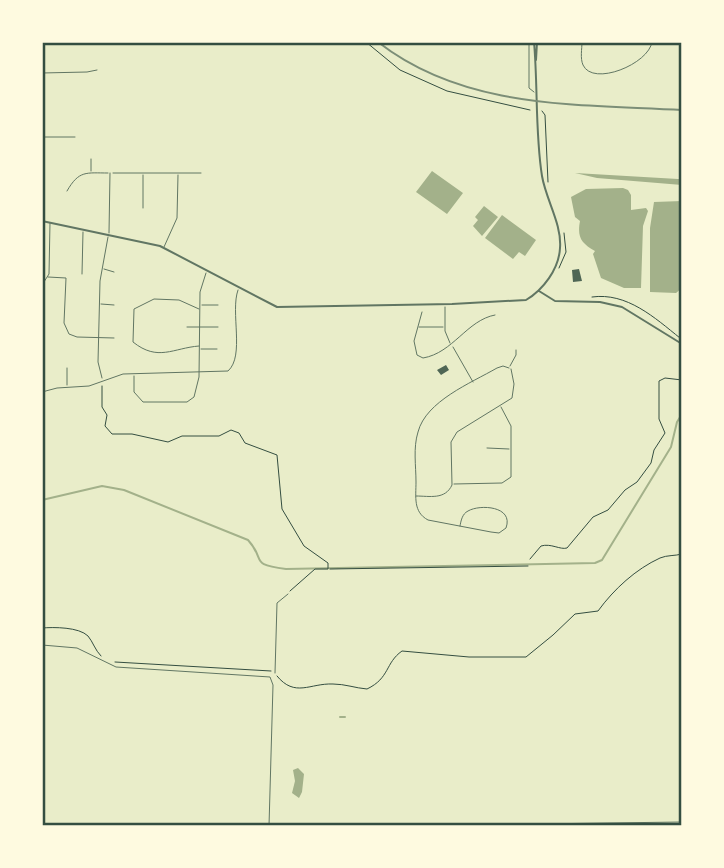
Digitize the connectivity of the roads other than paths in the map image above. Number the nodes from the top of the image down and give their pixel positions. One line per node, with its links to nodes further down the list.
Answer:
1 (529, 42): 7 (street)
2 (535, 42): 7 (street)
3 (582, 42): 4 (street)
4 (652, 42)
5 (97, 70): 6 (street)
6 (42, 73)
7 (536, 93): 30 (street)
8 (42, 137): 9 (street)
9 (75, 137)
10 (91, 159): 11 (street)
11 (91, 173): 12 (street); 16 (street)
12 (110, 173): 13 (street); 21 (street)
13 (143, 173): 14 (street); 17 (street)
14 (178, 173): 15 (street); 22 (street)
15 (201, 173)
16 (67, 191)
17 (143, 208)
18 (42, 220): 19 (street)
19 (50, 222): 20 (street); 27 (street)
20 (83, 229): 21 (street); 26 (street)
21 (109, 235): 22 (street); 23 (street)
22 (164, 247): 24 (street)
23 (102, 268): 25 (street); 31 (street)
24 (208, 271): 29 (street); 34 (street)
25 (114, 272)
26 (82, 274)
27 (48, 277): 28 (street); 44 (street)
28 (42, 285)
29 (239, 288): 32 (street); 53 (street)
30 (539, 290): 32 (street); 46 (street)
31 (99, 304): 33 (street); 44 (street)
32 (444, 304): 43 (street)
33 (114, 305)
34 (200, 305): 35 (street); 36 (street)
35 (218, 305)
36 (200, 309): 40 (street); 48 (street)
37 (422, 312): 42 (street)
38 (495, 314): 47 (street)
39 (187, 327): 40 (street)
40 (199, 327): 41 (street); 48 (street)
41 (218, 327)
42 (418, 327): 43 (street); 47 (street)
43 (445, 327): 47 (street)
44 (99, 338): 45 (street); 55 (street)
45 (114, 338)
46 (682, 344)
47 (451, 345): 56 (street)
48 (199, 347): 49 (street); 53 (street)
49 (217, 349)
50 (516, 350): 52 (street)
51 (67, 368): 57 (street)
52 (509, 368): 56 (street); 59 (street)
53 (199, 373): 54 (street); 54 (street)
54 (134, 374): 55 (street)
55 (102, 382): 57 (street)
56 (473, 382): 63 (street)
57 (67, 387): 58 (street)
58 (42, 392)
59 (501, 406): 61 (street); 62 (street)
60 (487, 448): 61 (street)
61 (512, 449): 62 (street)
62 (452, 485): 63 (street)
63 (416, 496): 64 (street)
64 (460, 526): 64 (street)
65 (288, 594): 67 (street)
66 (42, 645): 69 (street)
67 (275, 673)
68 (682, 822): 71 (street)
69 (269, 826)
70 (388, 826): 71 (street)
71 (462, 826)

